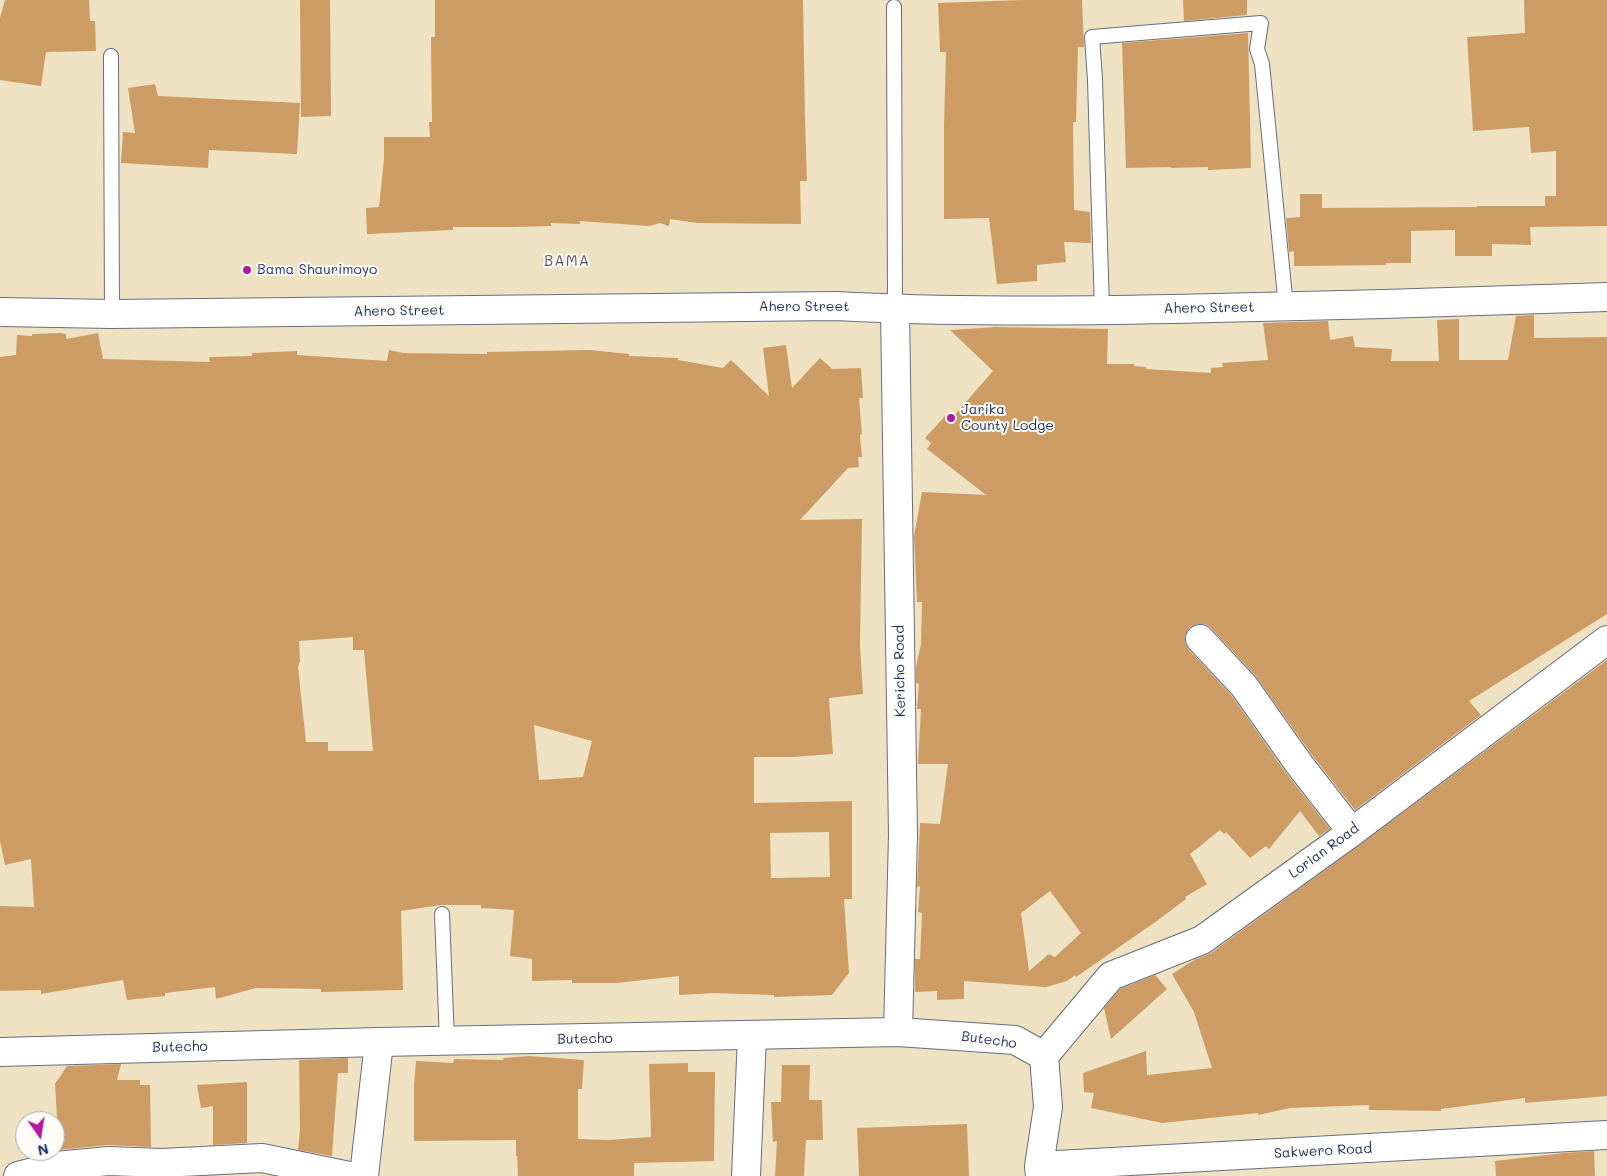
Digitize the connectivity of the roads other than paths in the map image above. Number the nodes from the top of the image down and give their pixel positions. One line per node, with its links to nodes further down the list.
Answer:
1 (894, 7): 5 (lane)
2 (111, 56): 8 (lane)
3 (1607, 298): 4 (street, Ahero Street)
4 (1286, 307): 6 (street, Ahero Street); 6 (lane)
5 (895, 309): 6 (street, Ahero Street); 8 (street, Ahero Street); 13 (street, Kericho Road)
6 (1102, 310)
7 (0, 312): 8 (street, Ahero Street)
8 (112, 314)
9 (1200, 639): 11 (street)
10 (1607, 640): 11 (street, Lorian Road)
11 (1352, 832): 18 (street, Lorian Road)
12 (442, 914): 16 (lane)
13 (898, 1032): 14 (street, Butecho); 18 (street, Butecho)
14 (752, 1036): 16 (street, Butecho); 24 (street)
15 (379, 1042): 16 (street, Butecho); 17 (street, Butecho); 23 (street)
16 (447, 1042)
17 (0, 1052)
18 (1044, 1056): 20 (street)
19 (1607, 1135): 20 (street, Sakwero Road)
20 (1040, 1171)
21 (18, 1176): 22 (street)
22 (349, 1176)
23 (364, 1176)
24 (746, 1176)

